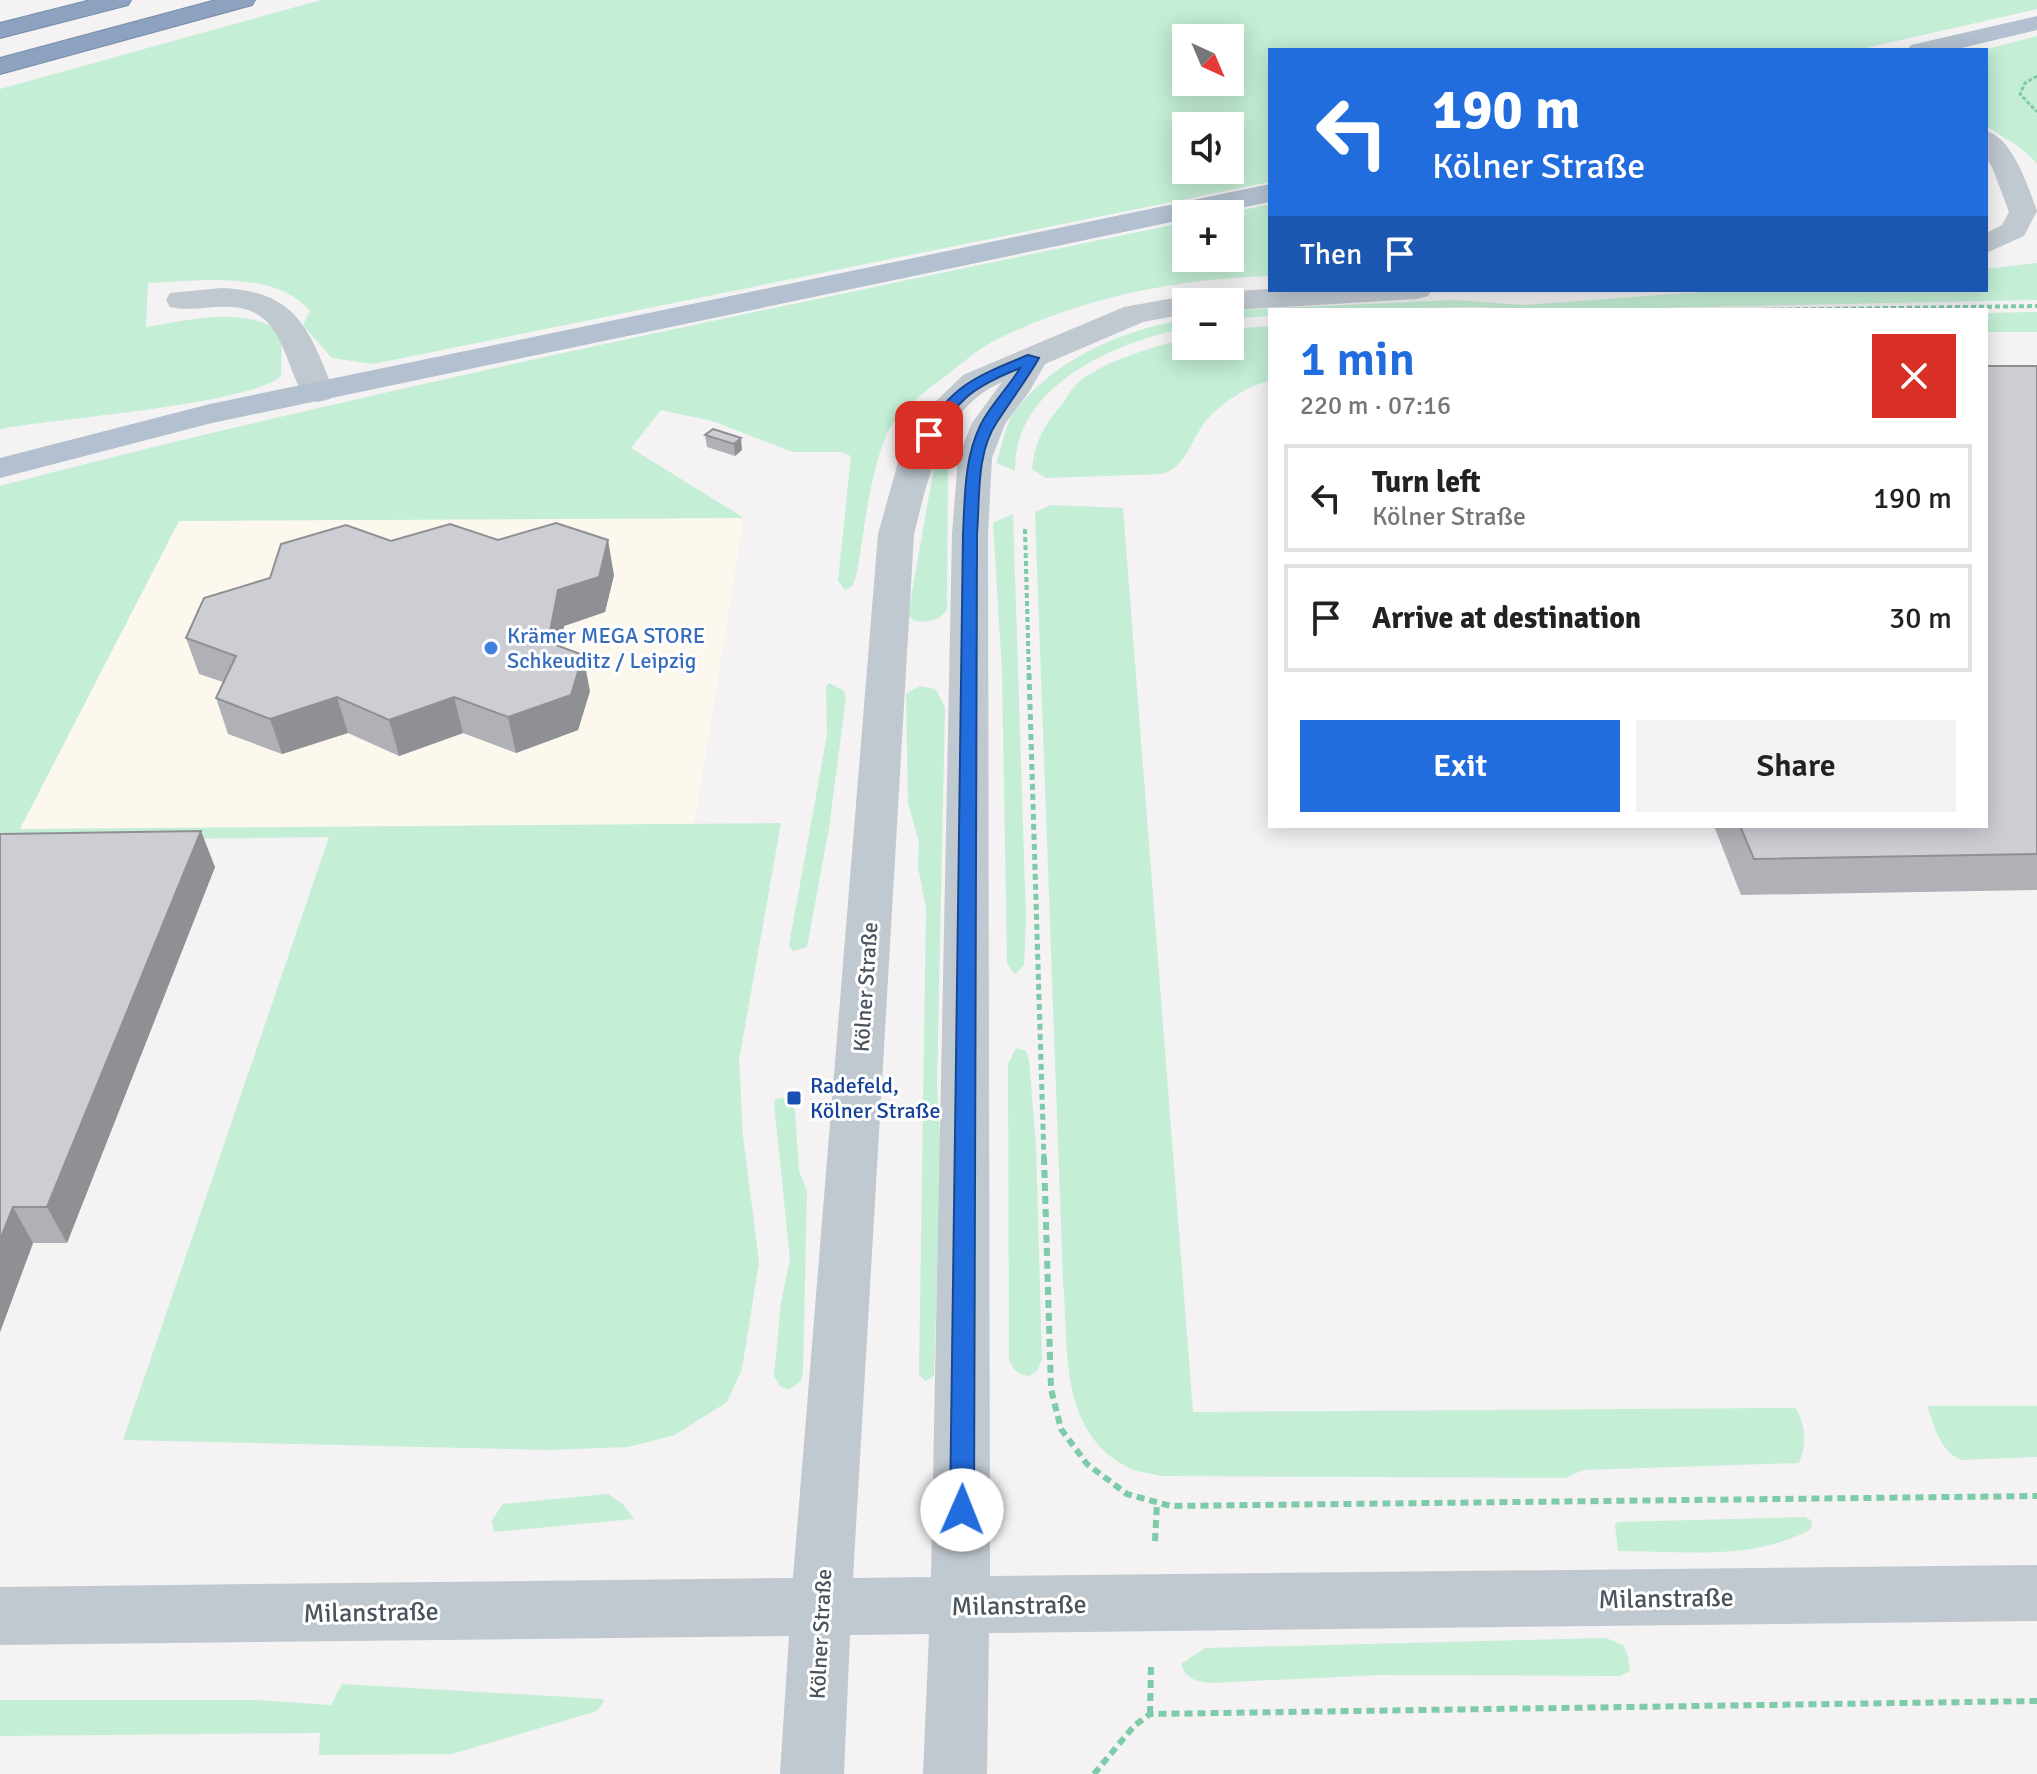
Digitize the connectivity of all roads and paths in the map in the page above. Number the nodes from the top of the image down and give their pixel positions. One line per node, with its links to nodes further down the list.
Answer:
1 (119, 0): 4 (highway)
2 (243, 0): 6 (highway)
3 (2037, 23): 5 (main road)
4 (0, 31)
5 (1929, 48)
6 (0, 68)
7 (2037, 76): 8 (path)
8 (2037, 112)
9 (1990, 150): 11 (street)
10 (1268, 193): 20 (main road)
11 (2026, 234): 12 (street)
12 (1988, 244)
13 (1381, 292): 15 (street)
14 (181, 300): 20 (street)
15 (1244, 300)
16 (2037, 306): 18 (path)
17 (1172, 307): 19 (street, Kölner Straße)
18 (1896, 308)
19 (1032, 358): 27 (street, Kölner Straße); 28 (street)
20 (318, 392): 21 (main road)
21 (210, 414): 22 (main road); 23 (main road)
22 (0, 447)
23 (0, 468)
24 (1025, 526): 25 (path)
25 (2037, 1496)
26 (2037, 1593): 28 (street, Milanstraße)
27 (821, 1606): 28 (street, Milanstraße); 29 (street, Milanstraße); 31 (street, Kölner Straße)
28 (961, 1606): 32 (street)
29 (0, 1616)
30 (2037, 1701): 33 (path)
31 (812, 1774)
32 (955, 1774)
33 (1094, 1774)

